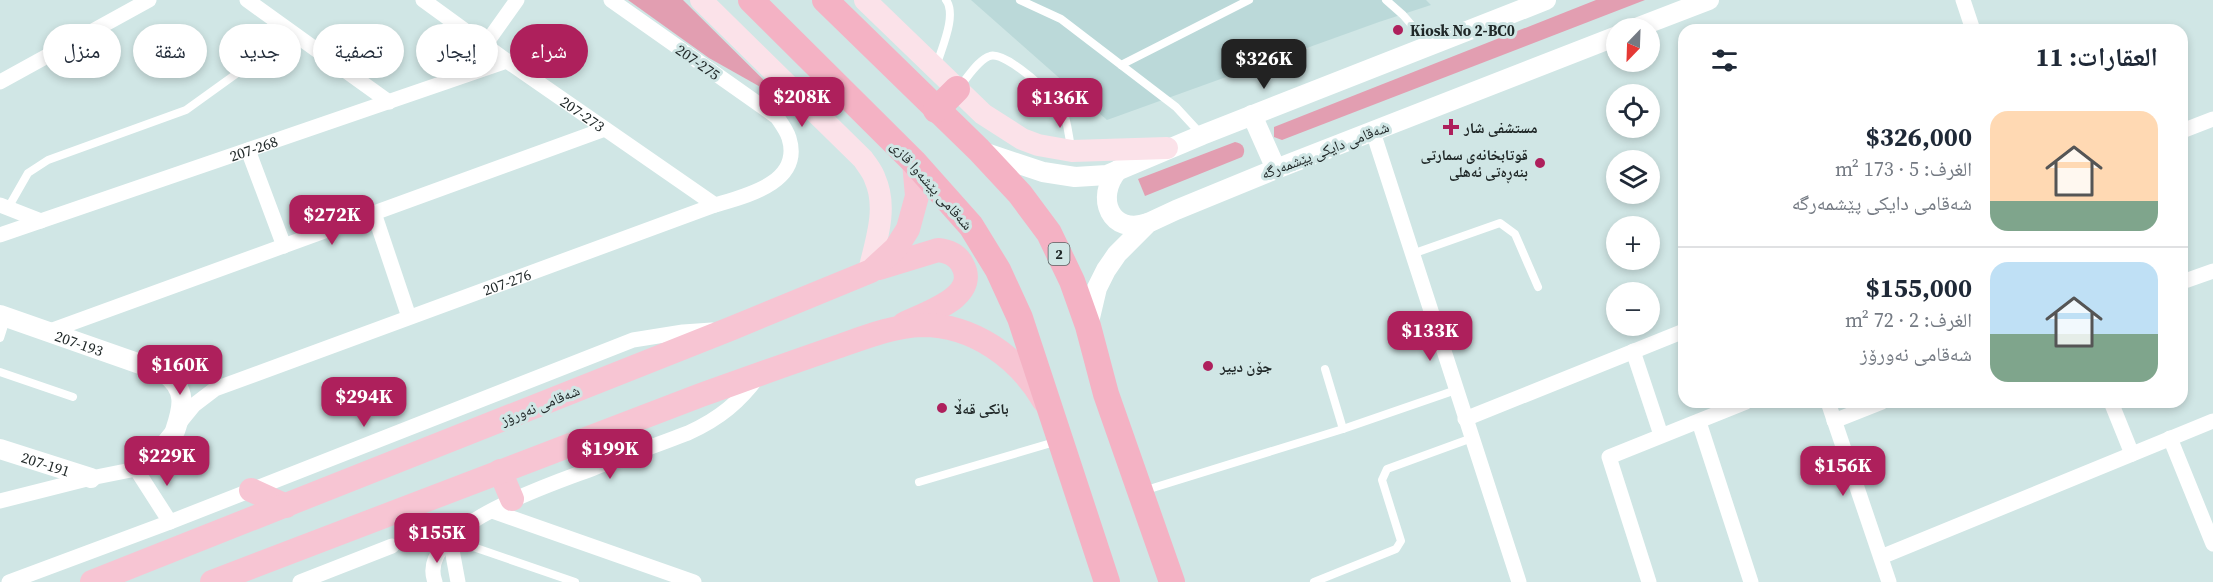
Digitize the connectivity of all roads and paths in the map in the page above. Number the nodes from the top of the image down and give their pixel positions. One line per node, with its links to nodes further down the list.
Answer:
1 (149, 0): 30 (street)
2 (247, 0): 18 (street)
3 (423, 0): 19 (street, 207-273)
4 (517, 0): 21 (street)
5 (611, 0): 44 (street, 207-275)
6 (701, 0): 57 (main road)
7 (751, 0): 45 (highway, شەقامی پێشەوا قازی)
8 (825, 0): 33 (highway, 2)
9 (866, 0): 28 (main road)
10 (946, 0): 28 (lane)
11 (1020, 0): 27 (lane)
12 (1249, 0): 27 (lane)
13 (1386, 0): 24 (lane)
14 (1546, 0): 24 (street)
15 (1708, 0): 17 (street)
16 (1963, 0): 20 (street)
17 (1660, 19)
18 (280, 24)
19 (456, 24)
20 (1971, 24)
21 (498, 27)
22 (301, 39): 32 (street)
23 (1606, 40): 38 (street, شەقامی دایکی پێشمەرگە)
24 (1429, 46): 34 (street)
25 (498, 54): 26 (street, 207-273)
26 (507, 61): 32 (street, 207-268); 36 (street, 207-273)
27 (1121, 65): 39 (lane)
28 (936, 68): 31 (main road)
29 (230, 78): 49 (lane)
30 (0, 82)
31 (957, 89): 33 (highway); 43 (main road); 43 (lane)
32 (389, 102): 41 (street, 207-268)
33 (936, 110): 42 (highway, 2)
34 (1252, 115): 39 (street); 46 (street)
35 (2213, 119): 37 (street)
36 (605, 129): 48 (street, 207-273); 50 (street)
37 (2188, 129)
38 (1373, 132): 46 (street, شەقامی دایکی پێشمەرگە); 55 (street)
39 (1202, 135): 40 (street)
40 (1167, 148): 43 (main road); 47 (street)
41 (248, 150): 51 (street, 207-268); 54 (street)
42 (979, 150): 47 (street); 63 (highway, 2)
43 (1072, 151)
44 (790, 161): 48 (street, 207-276)
45 (914, 162): 57 (main road, شەقامی نەورۆز); 74 (highway, شەقامی پێشەوا قازی)
46 (1276, 169): 52 (street, شەقامی دایکی پێشمەرگە)
47 (1118, 170): 52 (street)
48 (715, 205): 61 (street, 207-276)
49 (4, 207): 51 (street)
50 (374, 213): 54 (street); 61 (street)
51 (41, 221): 53 (street, 207-268)
52 (1148, 223): 63 (street, شەقامی دایکی پێشمەرگە)
53 (0, 235)
54 (284, 246): 65 (street)
55 (1412, 254): 59 (lane); 72 (street)
56 (2213, 270): 58 (street)
57 (870, 271): 62 (main road); 64 (main road, شەقامی نەورۆز)
58 (2188, 280)
59 (1538, 287)
60 (3, 316): 65 (street, 207-193); 67 (lane)
61 (409, 317): 84 (street, 207-276)
62 (899, 326): 71 (main road); 74 (main road)
63 (1088, 326): 96 (highway, 2)
64 (730, 330): 95 (street); 99 (main road, شەقامی نەورۆز)
65 (47, 332): 84 (street, 207-193)
66 (1678, 333): 68 (street)
67 (0, 338)
68 (1633, 351): 79 (street); 85 (street)
69 (1325, 369): 83 (lane)
70 (0, 372): 73 (lane)
71 (760, 373): 92 (main road); 98 (street)
72 (1456, 390): 79 (street); 83 (lane)
73 (73, 396)
74 (1048, 408): 88 (highway, شەقامی پێشەوا قازی)
75 (1732, 408): 82 (street)
76 (1830, 408): 80 (street)
77 (1867, 408): 80 (street)
78 (2113, 408): 90 (street)
79 (1465, 419): 86 (street)
80 (1834, 421): 104 (street)
81 (2213, 421): 87 (street)
82 (1699, 422): 85 (street); 119 (street)
83 (1343, 429): 96 (lane)
84 (175, 431): 91 (street)
85 (1661, 435): 118 (street)
86 (1472, 438): 116 (lane); 117 (street)
87 (2170, 438): 90 (street); 102 (street)
88 (1059, 440): 94 (lane); 114 (highway, شەقامی پێشەوا قازی)
89 (0, 449): 93 (street, 207-191)
90 (2132, 454): 104 (street)
91 (136, 469): 93 (street); 100 (street)
92 (500, 471): 98 (main road); 108 (main road)
93 (91, 478): 97 (street)
94 (919, 482)
95 (251, 490): 99 (main road); 100 (street)
96 (1141, 492): 115 (highway, 2)
97 (0, 501)
98 (502, 505): 101 (street); 113 (street)
99 (286, 506): 107 (main road, شەقامی نەورۆز)
100 (170, 522): 106 (street)
101 (450, 539): 110 (street); 111 (street); 112 (lane)
102 (2213, 544)
103 (392, 546): 105 (street)
104 (1881, 557): 120 (street)
105 (322, 578): 109 (street)
106 (9, 582)
107 (92, 582)
108 (212, 582)
109 (300, 582)
110 (435, 582)
111 (458, 582)
112 (576, 582)
113 (694, 582)
114 (1107, 582)
115 (1172, 582)
116 (1314, 582)
117 (1519, 582)
118 (1649, 582)
119 (1751, 582)
120 (1889, 582)

